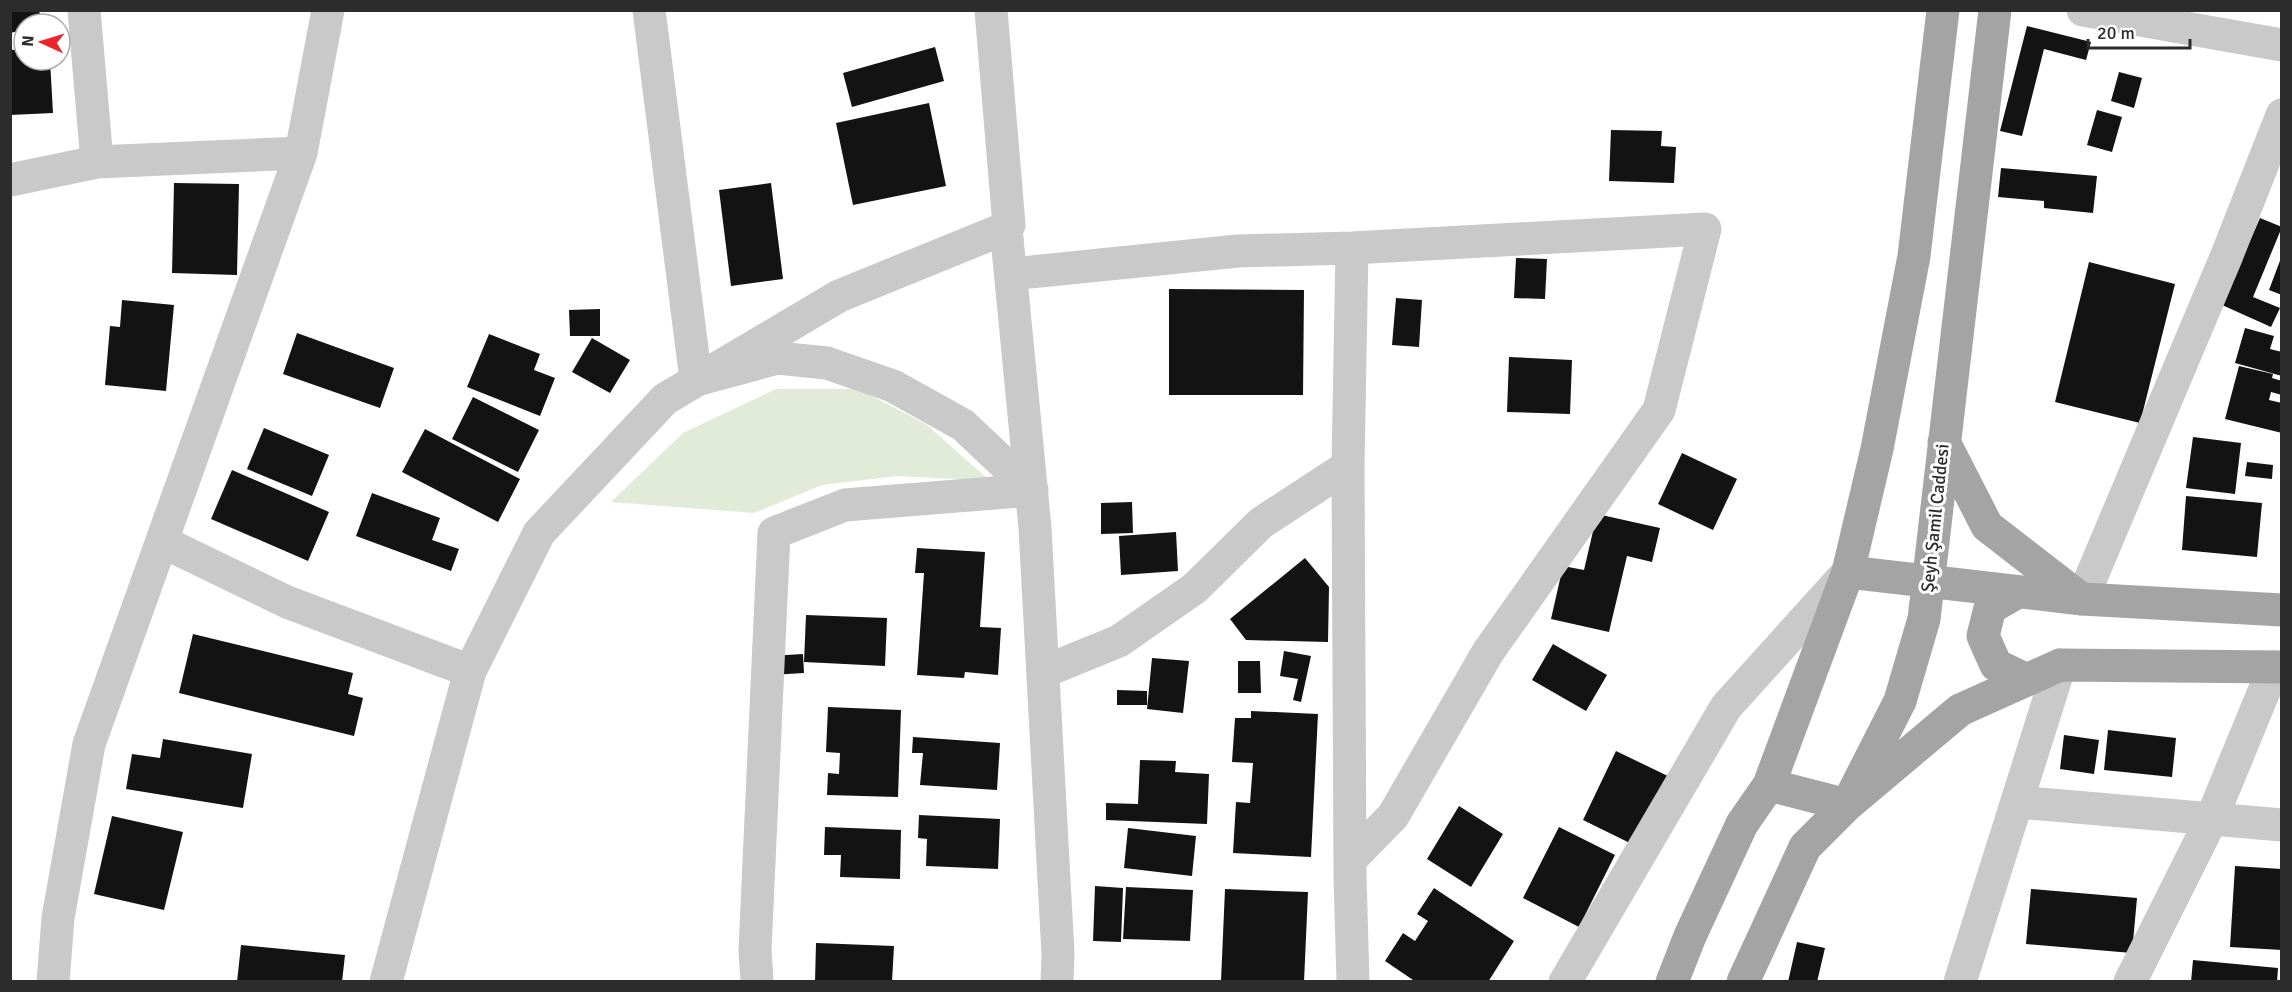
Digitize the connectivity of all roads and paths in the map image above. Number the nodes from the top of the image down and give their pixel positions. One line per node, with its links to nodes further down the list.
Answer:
1 (84, 10): 11 (street)
2 (328, 10): 10 (street)
3 (649, 10): 16 (street)
4 (991, 10): 13 (street)
5 (1943, 10): 21 (main road)
6 (1995, 10): 17 (main road, Şeyh Şamil Caddesi)
7 (2083, 10): 8 (street)
8 (2282, 45)
9 (2282, 115): 24 (street)
10 (301, 153): 11 (street); 20 (street)
11 (98, 162): 12 (street)
12 (10, 180)
13 (1006, 228): 15 (street); 16 (street)
14 (1352, 248): 15 (street); 18 (street); 36 (street)
15 (1011, 274): 19 (street)
16 (696, 380): 19 (street); 28 (street)
17 (1944, 442): 22 (main road, Şeyh Şamil Caddesi); 24 (main road)
18 (1348, 466): 29 (street); 36 (street)
19 (1032, 490): 29 (street); 39 (street)
20 (163, 542): 28 (street); 37 (street)
21 (1848, 572): 22 (main road); 31 (main road); 42 (street)
22 (1929, 581): 23 (main road); 33 (main road, Şeyh Şamil Caddesi)
23 (2018, 592): 24 (main road); 30 (main road)
24 (2082, 599): 25 (main road)
25 (2281, 609)
26 (2060, 665): 27 (main road); 30 (main road); 32 (street)
27 (2278, 667): 34 (street)
28 (470, 671): 38 (street)
29 (1043, 672): 40 (street)
30 (2027, 680): 33 (main road)
31 (1769, 785): 33 (main road); 43 (main road)
32 (2017, 802): 34 (street); 45 (street)
33 (1847, 806): 44 (main road, Şeyh Şamil Caddesi)
34 (2211, 820): 35 (street); 46 (street)
35 (2282, 825)
36 (1350, 860): 41 (street)
37 (53, 981)
38 (386, 981)
39 (757, 981)
40 (1057, 981)
41 (1353, 981)
42 (1564, 981)
43 (1672, 981)
44 (1743, 981)
45 (1960, 981)
46 (2130, 981)

